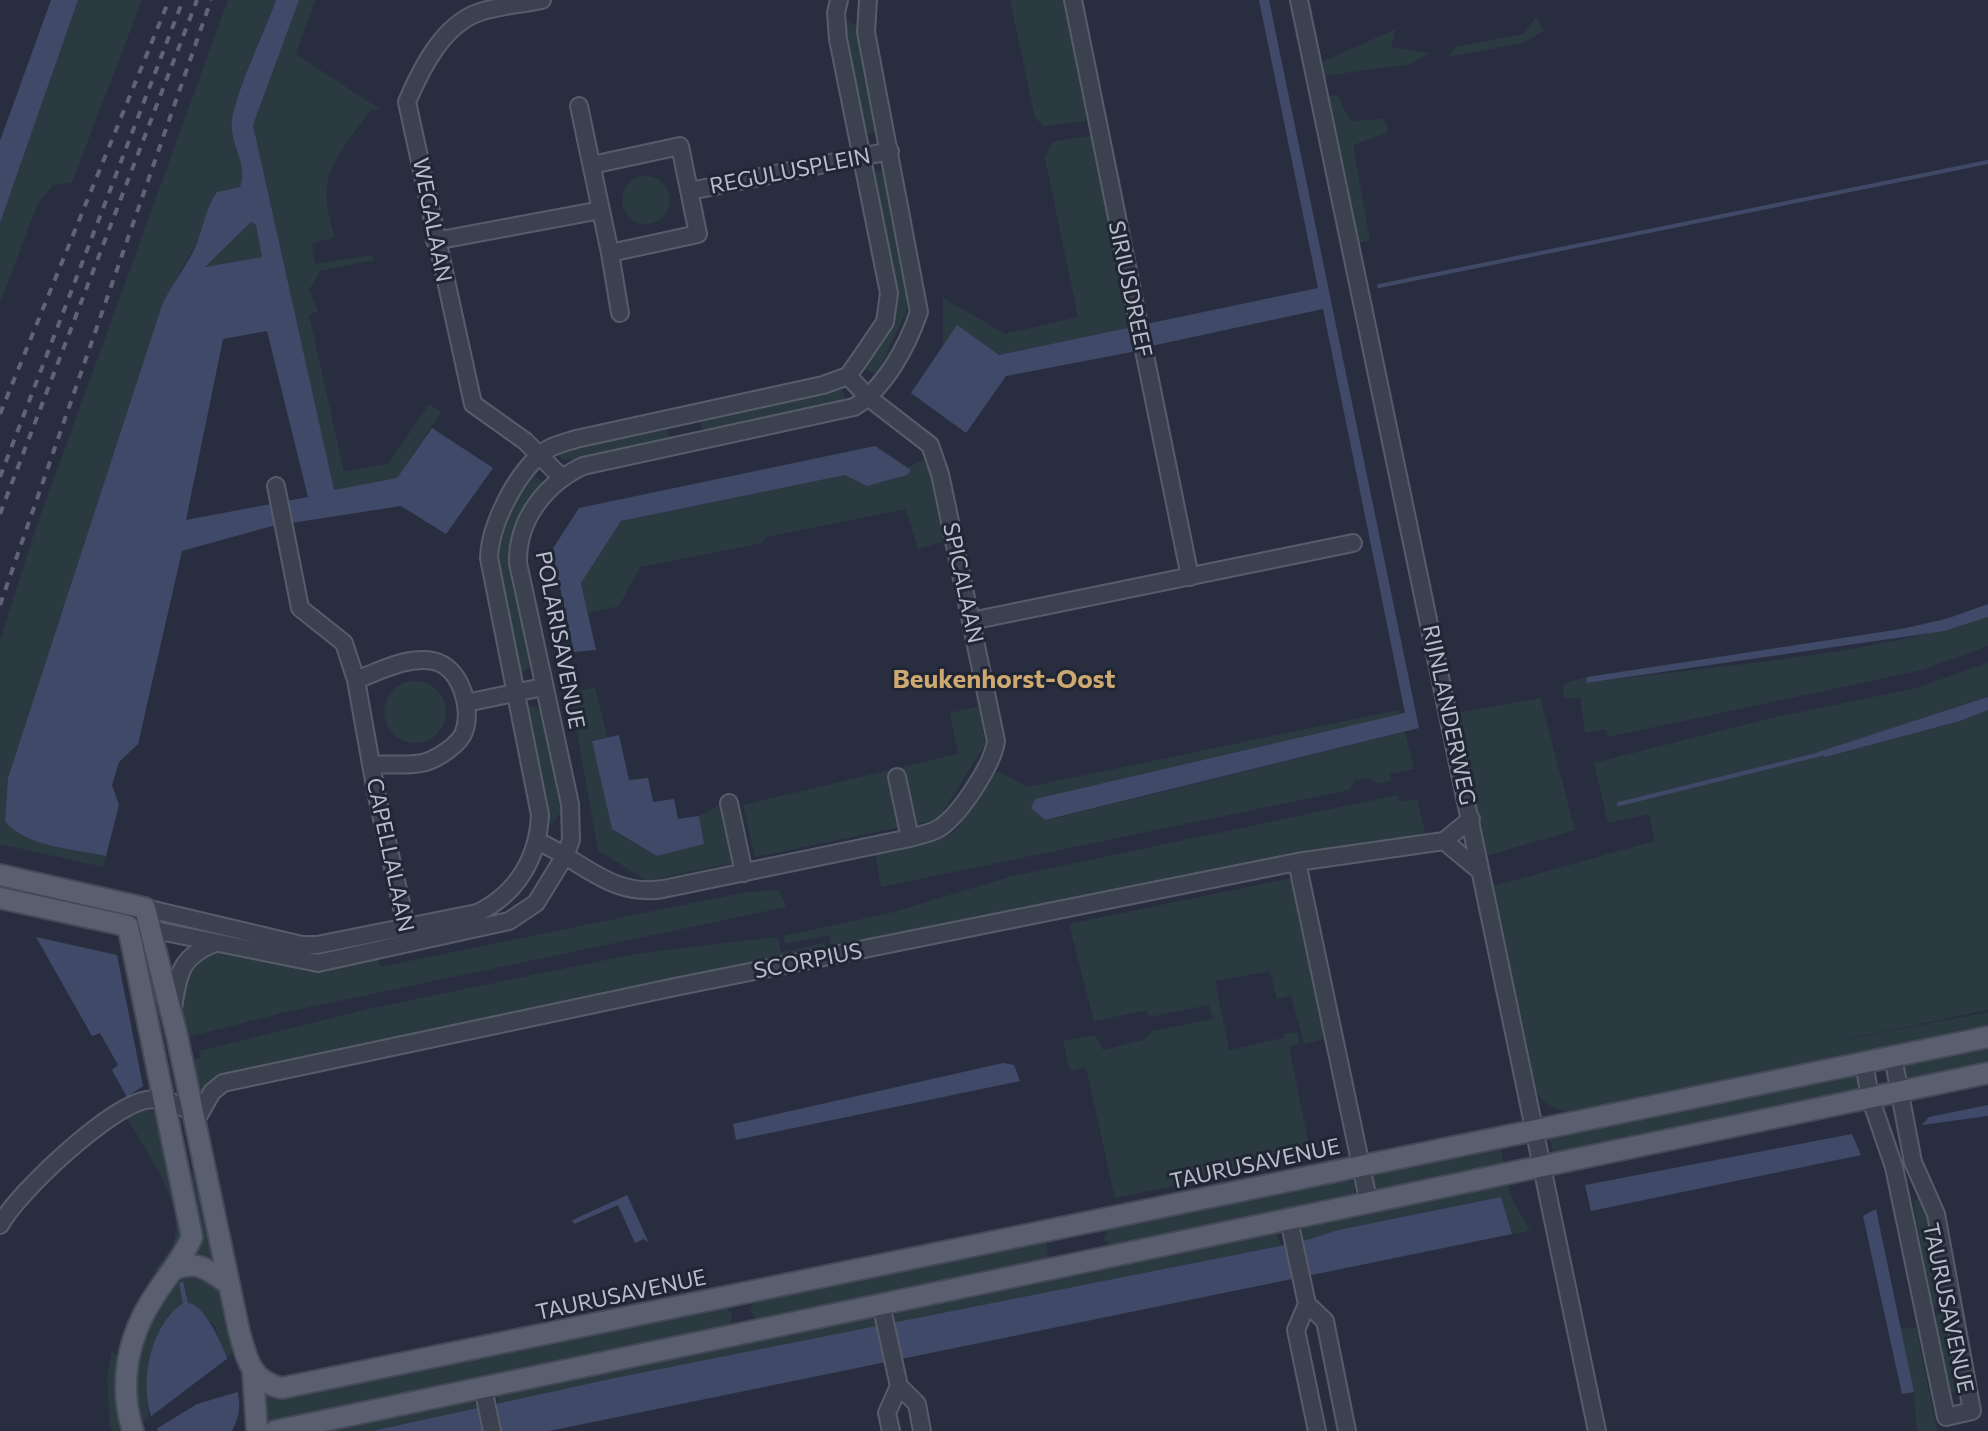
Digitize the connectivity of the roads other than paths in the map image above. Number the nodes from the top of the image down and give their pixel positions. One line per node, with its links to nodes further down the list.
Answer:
1 (542, 0): 12 (street, WEGALAAN)
2 (838, 0): 5 (street); 8 (street)
3 (1073, 0): 23 (street, SIRIUSDREEF)
4 (1299, 0): 32 (street, RIJNLANDERWEG)
5 (866, 5): 7 (street)
6 (579, 106): 9 (street)
7 (890, 151): 8 (street, REGULUSPLEIN); 16 (street)
8 (862, 157): 10 (street, REGULUSPLEIN); 15 (street)
9 (592, 165): 10 (street, REGULUSPLEIN); 11 (street)
10 (690, 191): 13 (street, REGULUSPLEIN)
11 (601, 210): 12 (street); 13 (street)
12 (435, 241): 19 (street, WEGALAAN)
13 (610, 253): 14 (street)
14 (620, 313)
15 (848, 376): 16 (street, SPICALAAN); 17 (street)
16 (869, 398): 18 (street, POLARISAVENUE); 24 (street, SPICALAAN)
17 (686, 415): 18 (street); 19 (street)
18 (691, 444): 20 (street, POLARISAVENUE)
19 (540, 455): 20 (street, WEGALAAN); 27 (street)
20 (561, 477): 26 (street, POLARISAVENUE)
21 (276, 486): 25 (street, CAPELLALAAN)
22 (1353, 543): 23 (street)
23 (1190, 577): 24 (street)
24 (971, 621): 33 (street, SPICALAAN)
25 (356, 680): 28 (street); 29 (street, CAPELLALAAN)
26 (543, 687): 27 (street); 36 (street, POLARISAVENUE)
27 (516, 692): 28 (street); 35 (street)
28 (466, 703): 29 (street, CAPELLALAAN)
29 (371, 765): 44 (street, CAPELLALAAN)
30 (897, 777): 33 (street)
31 (729, 803): 39 (street)
32 (1471, 819): 34 (street); 38 (street, RIJNLANDERWEG)
33 (910, 838): 39 (street, SPICALAAN)
34 (1444, 841): 37 (street, SCORPIUS); 38 (street)
35 (539, 842): 36 (street, SPICALAAN); 44 (street, POLARISAVENUE)
36 (566, 854): 39 (street, SPICALAAN); 44 (street, POLARISAVENUE)
37 (1297, 862): 54 (street, SCORPIUS); 56 (street)
38 (1479, 870): 55 (street, RIJNLANDERWEG)
39 (744, 873)
40 (0, 875): 42 (main road, POLARISAVENUE)
41 (0, 898): 43 (main road, POLARISAVENUE)
42 (148, 918): 43 (street, POLARISAVENUE); 44 (street, POLARISAVENUE); 45 (street, POLARISAVENUE); 46 (main road)
43 (128, 926): 53 (main road)
44 (409, 936): 45 (street, POLARISAVENUE)
45 (215, 943): 46 (street)
46 (172, 1016): 54 (main road)
47 (1988, 1037): 48 (main road, TAURUSAVENUE)
48 (1893, 1057): 49 (main road, TAURUSAVENUE); 51 (street, TAURUSAVENUE)
49 (1864, 1063): 52 (street, TAURUSAVENUE); 55 (main road, TAURUSAVENUE)
50 (1988, 1073): 51 (main road)
51 (1899, 1091): 52 (main road); 52 (street, TAURUSAVENUE)
52 (1870, 1097): 57 (main road)
53 (165, 1100): 54 (street); 60 (street); 63 (main road)
54 (194, 1118): 64 (main road)
55 (1532, 1132): 56 (main road, TAURUSAVENUE); 57 (street, RIJNLANDERWEG)
56 (1361, 1167): 58 (street, TAURUSAVENUE); 59 (main road, TAURUSAVENUE)
57 (1541, 1168): 58 (main road); 78 (street, RIJNLANDERWEG)
58 (1369, 1204): 61 (main road)
59 (1091, 1222): 62 (main road); 67 (main road, TAURUSAVENUE)
60 (0, 1225)
61 (1291, 1230): 62 (main road); 65 (street)
62 (1099, 1259): 66 (main road)
63 (173, 1270): 64 (main road); 70 (main road)
64 (226, 1282): 67 (main road)
65 (1307, 1304): 76 (street); 77 (street)
66 (883, 1313): 68 (street); 69 (main road)
67 (253, 1373): 71 (main road)
68 (899, 1386): 74 (street); 75 (street)
69 (485, 1396): 72 (main road); 73 (street)
70 (133, 1431)
71 (257, 1431)
72 (275, 1431)
73 (492, 1431)
74 (891, 1431)
75 (922, 1431)
76 (1317, 1431)
77 (1347, 1431)
78 (1597, 1431)

